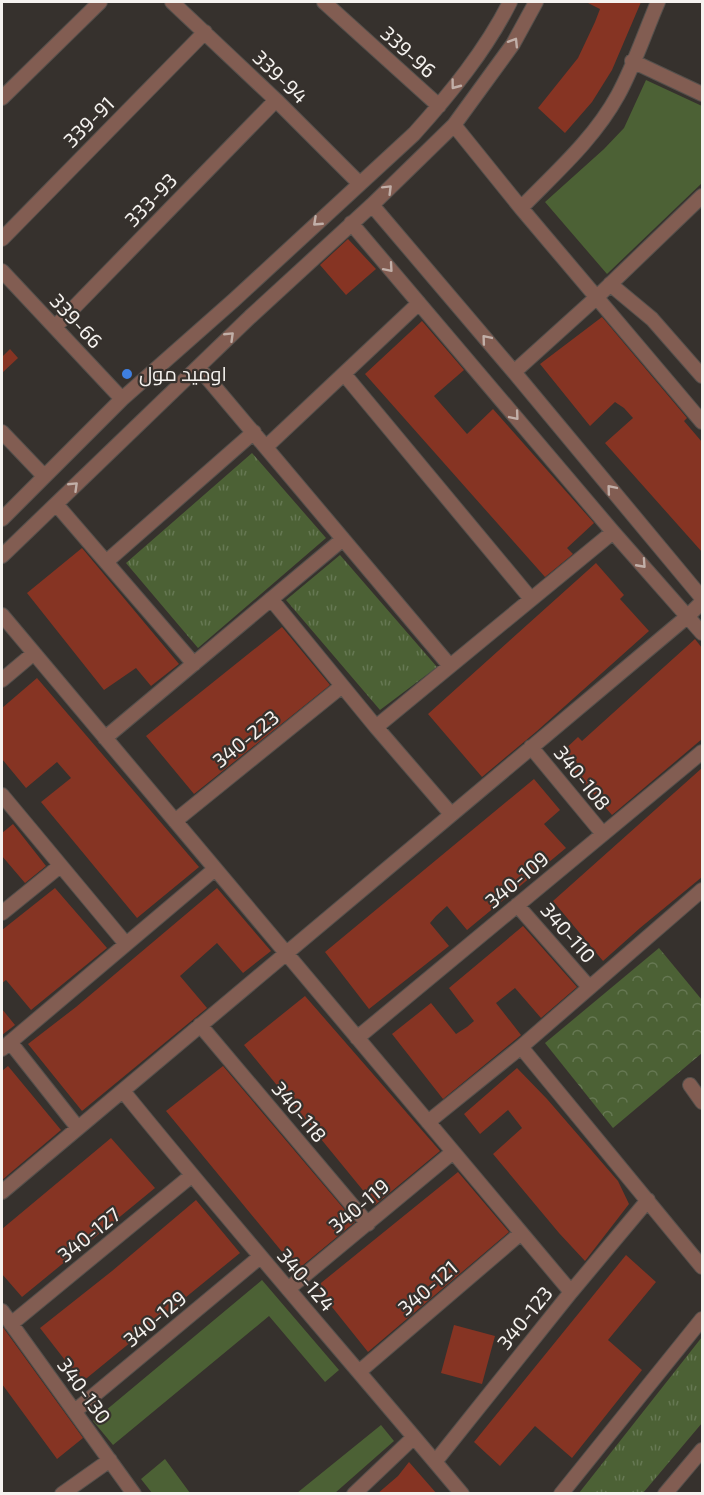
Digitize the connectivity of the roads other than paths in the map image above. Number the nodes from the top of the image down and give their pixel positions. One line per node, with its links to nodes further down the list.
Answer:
1 (100, 2): 10 (street)
2 (172, 2): 7 (street, 339-94)
3 (324, 2): 12 (street, 339-96)
4 (510, 2): 12 (street, one-way to 12)
5 (536, 2): 13 (street, one-way to 5)
6 (658, 2): 8 (street)
7 (205, 32): 11 (street, 339-94); 19 (street, 339-91)
8 (632, 61): 9 (street); 17 (street)
9 (702, 94)
10 (2, 98)
11 (276, 99): 14 (street, 339-94); 26 (street, 333-93)
12 (439, 106): 14 (street)
13 (454, 124): 16 (street, one-way to 13); 17 (street)
14 (359, 183): 23 (street, one-way to 23)
15 (702, 196): 21 (street)
16 (372, 205): 18 (street); 28 (street, one-way to 16)
17 (521, 208): 22 (street)
18 (351, 223): 24 (street, one-way to 24); 25 (street)
19 (2, 239)
20 (2, 271): 26 (street, 339-66)
21 (610, 284): 22 (street); 30 (street)
22 (597, 297): 28 (street); 32 (street)
23 (234, 300): 25 (street); 31 (street)
24 (419, 303): 29 (street); 39 (street, one-way to 39)
25 (250, 317): 27 (street, one-way to 25)
26 (55, 327): 31 (street, 339-66)
27 (198, 367): 34 (street); 37 (street, one-way to 27)
28 (514, 372): 45 (street, one-way to 28)
29 (344, 374): 35 (street); 44 (street)
30 (702, 376)
31 (122, 399): 36 (street)
32 (702, 422)
33 (2, 432): 36 (street)
34 (254, 432): 35 (street); 42 (street)
35 (266, 447): 40 (street)
36 (44, 476): 38 (street)
37 (56, 504): 41 (street); 42 (street)
38 (2, 519)
39 (613, 532): 44 (street); 47 (street, one-way to 47)
40 (343, 539): 43 (street); 51 (street)
41 (2, 556)
42 (106, 562): 50 (street)
43 (271, 599): 50 (street); 53 (street)
44 (531, 599): 51 (street)
45 (702, 600): 47 (street)
46 (2, 615): 49 (street)
47 (688, 616): 48 (street); 56 (street)
48 (702, 633)
49 (34, 653): 52 (street); 55 (street)
50 (194, 664): 55 (street)
51 (450, 666): 54 (street)
52 (2, 680)
53 (342, 686): 54 (street); 60 (street, 340-223)
54 (375, 727): 59 (street)
55 (105, 738): 60 (street)
56 (531, 747): 59 (street); 61 (street, 340-108)
57 (702, 752): 61 (street, 340-109)
58 (2, 795): 62 (street)
59 (452, 814): 68 (street)
60 (175, 821): 63 (street)
61 (603, 834): 65 (street, 340-109)
62 (60, 866): 66 (street); 67 (street)
63 (215, 869): 67 (street); 68 (street)
64 (702, 890): 69 (street)
65 (517, 905): 69 (street, 340-110); 71 (street, 340-109)
66 (2, 913)
67 (126, 944): 72 (street)
68 (286, 953): 70 (street); 71 (street)
69 (590, 987): 73 (street)
70 (200, 1025): 75 (street); 83 (street, 340-118)
71 (357, 1038): 77 (street)
72 (6, 1046): 78 (street)
73 (521, 1047): 77 (street); 82 (street)
74 (690, 1085): 76 (street)
75 (123, 1091): 78 (street); 80 (street, 340-124)
76 (702, 1102)
77 (428, 1122): 79 (street)
78 (78, 1128): 81 (street)
79 (453, 1152): 83 (street, 340-119); 84 (street)
80 (191, 1176): 85 (street, 340-124); 91 (street, 340-127)
81 (2, 1192)
82 (648, 1200): 86 (street); 88 (street, 340-123)
83 (368, 1224): 87 (street, 340-119)
84 (521, 1233): 88 (street); 92 (street, 340-121)
85 (260, 1257): 87 (street, 340-124); 93 (street, 340-129)
86 (702, 1267)
87 (288, 1289): 92 (street, 340-124)
88 (571, 1292): 97 (street, 340-123)
89 (2, 1311): 91 (street, 340-130)
90 (702, 1319): 102 (street)
91 (11, 1324): 93 (street, 340-130)
92 (360, 1371): 94 (street, 340-124)
93 (75, 1411): 96 (street, 340-130)
94 (414, 1437): 97 (street, 340-124); 100 (street)
95 (702, 1450): 103 (street)
96 (110, 1460): 98 (street); 99 (street, 340-130)
97 (435, 1462): 101 (street, 340-124)
98 (62, 1494)
99 (134, 1494)
100 (354, 1494)
101 (462, 1494)
102 (561, 1494)
103 (664, 1494)

